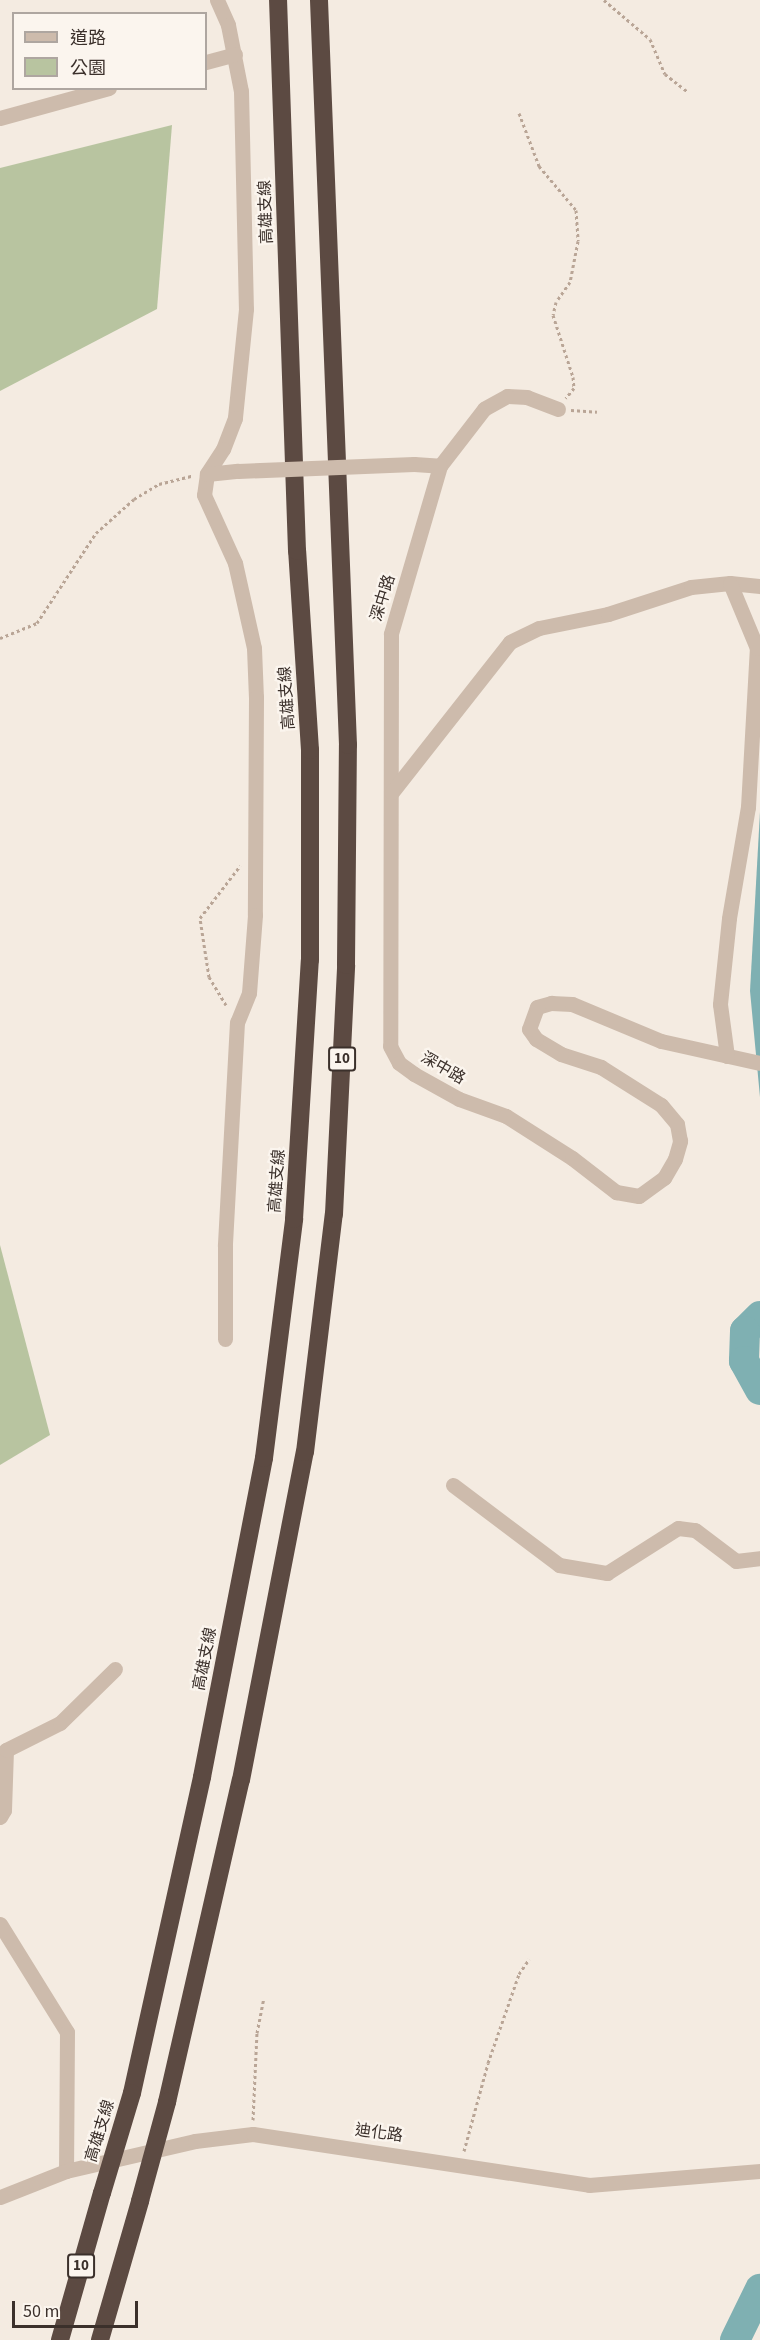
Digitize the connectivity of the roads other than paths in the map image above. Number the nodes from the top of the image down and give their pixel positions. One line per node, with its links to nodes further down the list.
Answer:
1 (217, 0): 4 (street)
2 (279, 0): 26 (highway, 高雄支線 / 10, bridge)
3 (319, 0): 27 (highway, 10, bridge)
4 (235, 54): 5 (street); 10 (street)
5 (207, 62)
6 (102, 90): 7 (street)
7 (0, 118)
8 (558, 409): 9 (street, 深中路)
9 (440, 466): 10 (street, bridge); 13 (street, 深中路)
10 (207, 474): 16 (street)
11 (730, 583): 12 (street); 13 (street); 14 (street)
12 (760, 586)
13 (392, 792): 14 (street, 深中路)
14 (727, 1056): 15 (street, 深中路)
15 (760, 1063)
16 (225, 1339)
17 (453, 1485): 18 (street)
18 (760, 1558)
19 (115, 1669): 20 (street)
20 (3, 1746): 21 (street)
21 (0, 1817)
22 (0, 1924): 23 (street)
23 (66, 2171): 24 (street, 迪化路); 25 (street, 迪化路)
24 (760, 2171)
25 (0, 2197)
26 (60, 2340)
27 (100, 2340)

